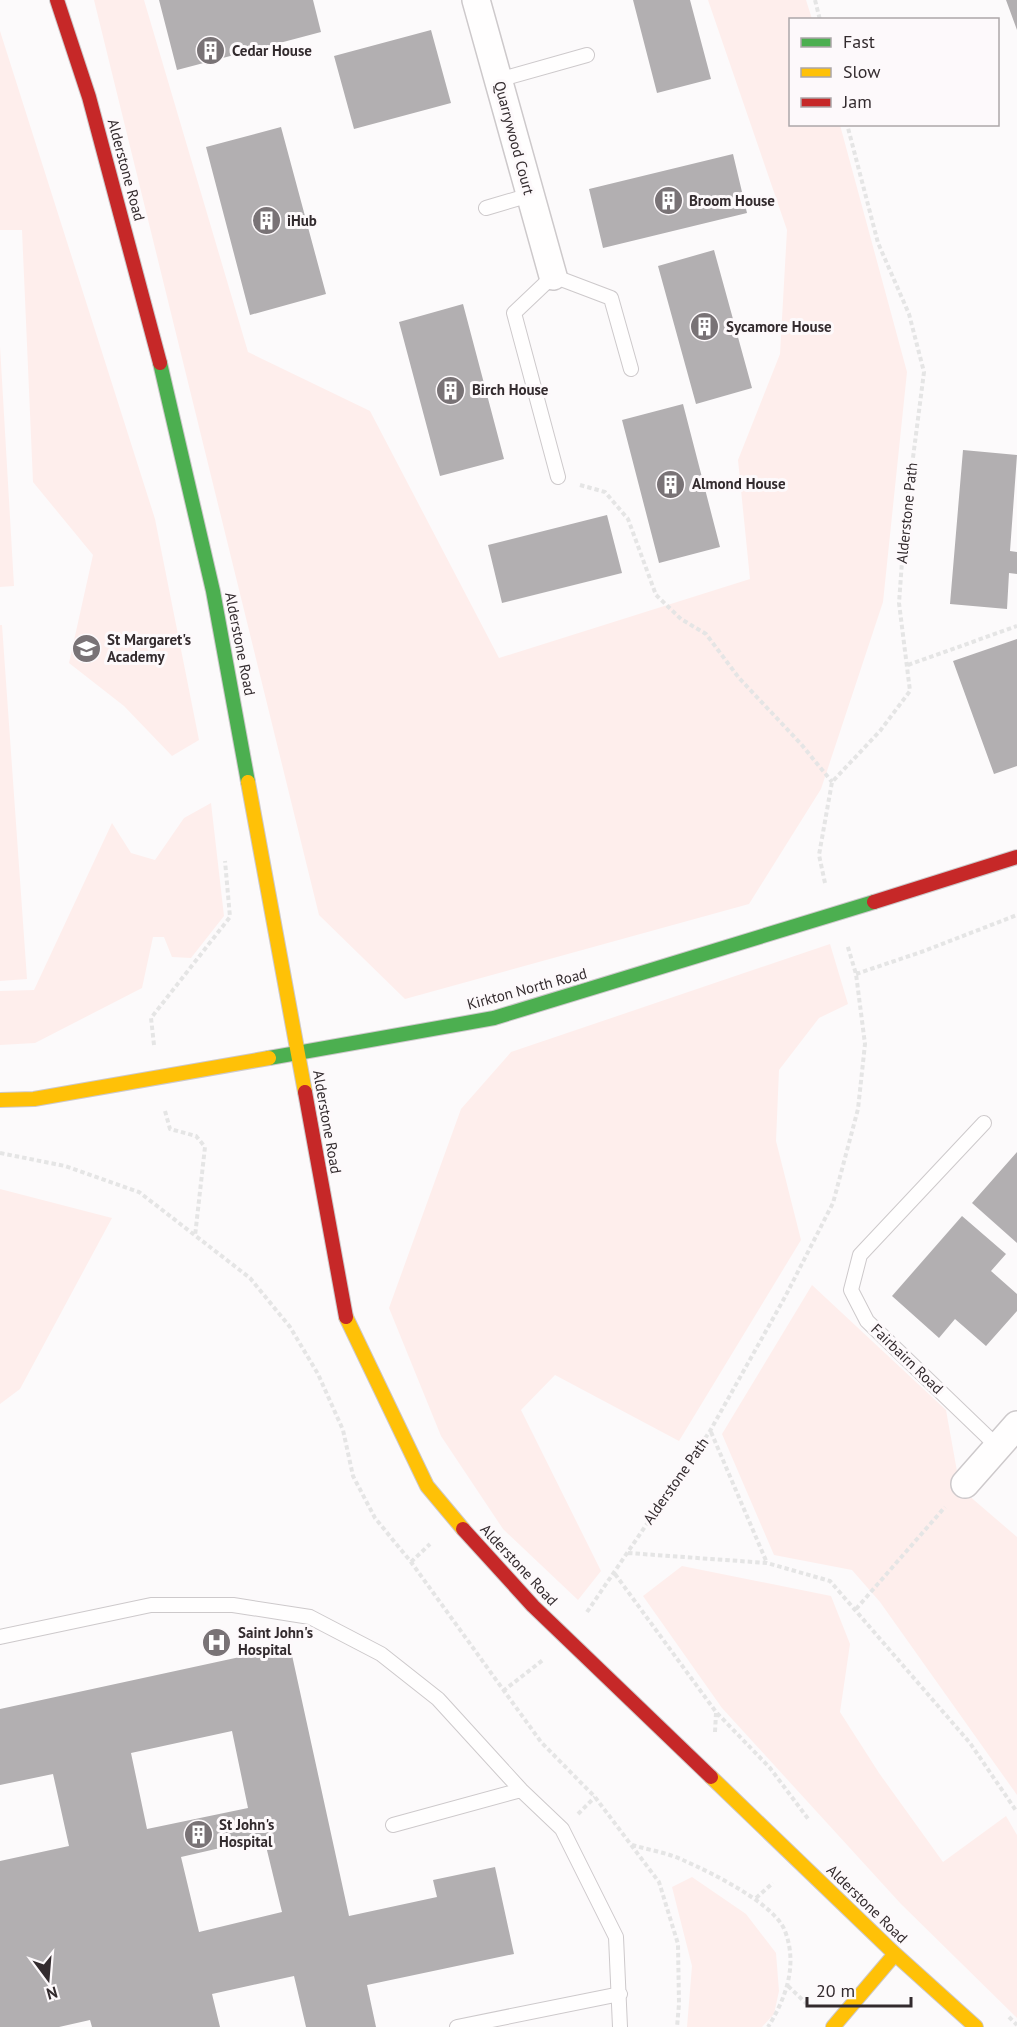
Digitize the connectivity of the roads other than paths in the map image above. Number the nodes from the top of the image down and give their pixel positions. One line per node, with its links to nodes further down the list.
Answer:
1 (57, 0): 11 (street, Alderstone Road)
2 (476, 0): 4 (street, Quarrywood Court)
3 (587, 55): 4 (lane)
4 (498, 80): 5 (street, Quarrywood Court)
5 (530, 195): 6 (lane); 7 (street, Quarrywood Court)
6 (486, 208)
7 (553, 276): 8 (lane); 9 (lane)
8 (631, 369)
9 (558, 477)
10 (1017, 857): 11 (street, Kirkton North Road)
11 (298, 1053): 12 (street, Kirkton North Road); 20 (street, Alderstone Road)
12 (0, 1100)
13 (984, 1123): 15 (lane, Fairbairn Road)
14 (1017, 1425): 15 (street)
15 (998, 1448): 16 (street)
16 (965, 1484)
17 (0, 1637): 18 (lane)
18 (521, 1790): 19 (lane); 21 (lane)
19 (393, 1825)
20 (895, 1954): 24 (street); 25 (street, Alderstone Road)
21 (620, 1994): 22 (lane); 23 (lane)
22 (457, 2027)
23 (620, 2027)
24 (833, 2027)
25 (976, 2027)

